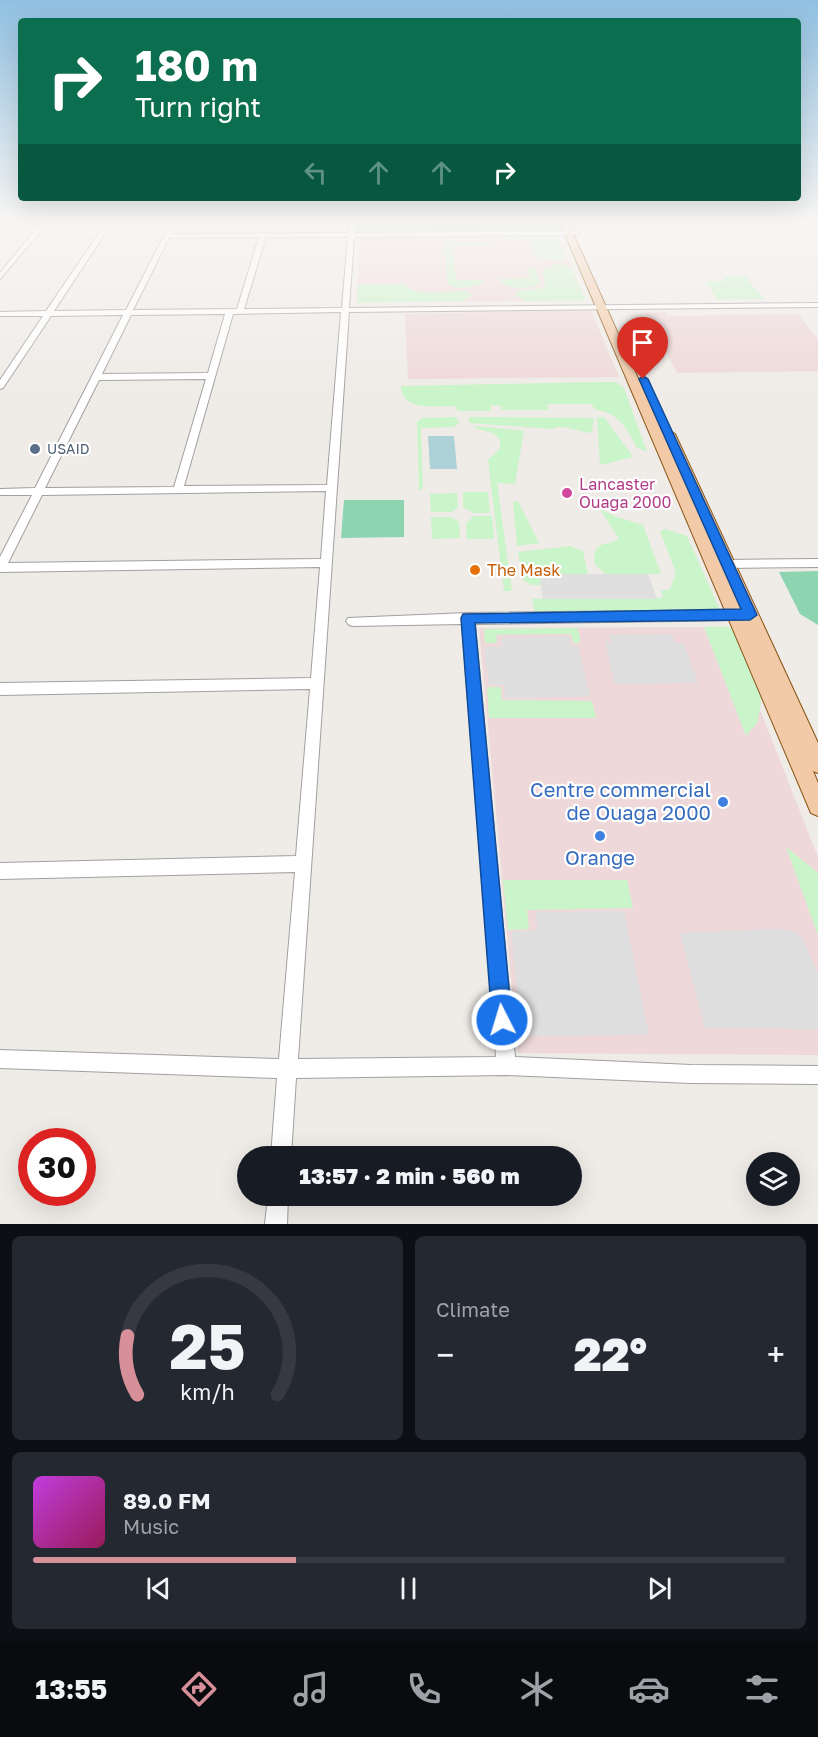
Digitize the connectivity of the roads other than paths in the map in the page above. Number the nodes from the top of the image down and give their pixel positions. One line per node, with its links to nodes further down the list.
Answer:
1 (72, 277): 12 (street)
2 (147, 277): 10 (street)
3 (247, 277): 9 (street)
4 (348, 277): 8 (street)
5 (592, 277): 7 (main road)
6 (818, 305): 7 (street)
7 (606, 308): 8 (street); 22 (main road); 24 (main road)
8 (345, 309): 9 (street); 16 (street)
9 (235, 311): 10 (street); 13 (street)
10 (129, 313): 12 (street); 14 (street)
11 (0, 314): 12 (street)
12 (46, 314): 15 (street)
13 (211, 376): 14 (street); 17 (street)
14 (97, 377): 19 (street)
15 (0, 386)
16 (330, 488): 17 (street); 20 (street)
17 (178, 490): 19 (street)
18 (0, 492): 19 (street)
19 (38, 492): 23 (street)
20 (325, 563): 23 (street); 28 (street)
21 (818, 563): 22 (street)
22 (728, 564): 25 (main road)
23 (0, 568)
24 (735, 615): 25 (street); 26 (street); 31 (main road)
25 (750, 615): 30 (main road)
26 (468, 618): 27 (street); 35 (street)
27 (351, 621)
28 (316, 683): 29 (street); 32 (street)
29 (0, 689)
30 (818, 764)
31 (818, 806)
32 (302, 864): 33 (street); 36 (street)
33 (0, 871)
34 (0, 1059): 36 (street)
35 (506, 1066): 36 (street); 37 (street)
36 (287, 1069): 38 (street)
37 (818, 1075)
38 (282, 1146)
39 (277, 1206): 40 (street)
40 (276, 1224)

